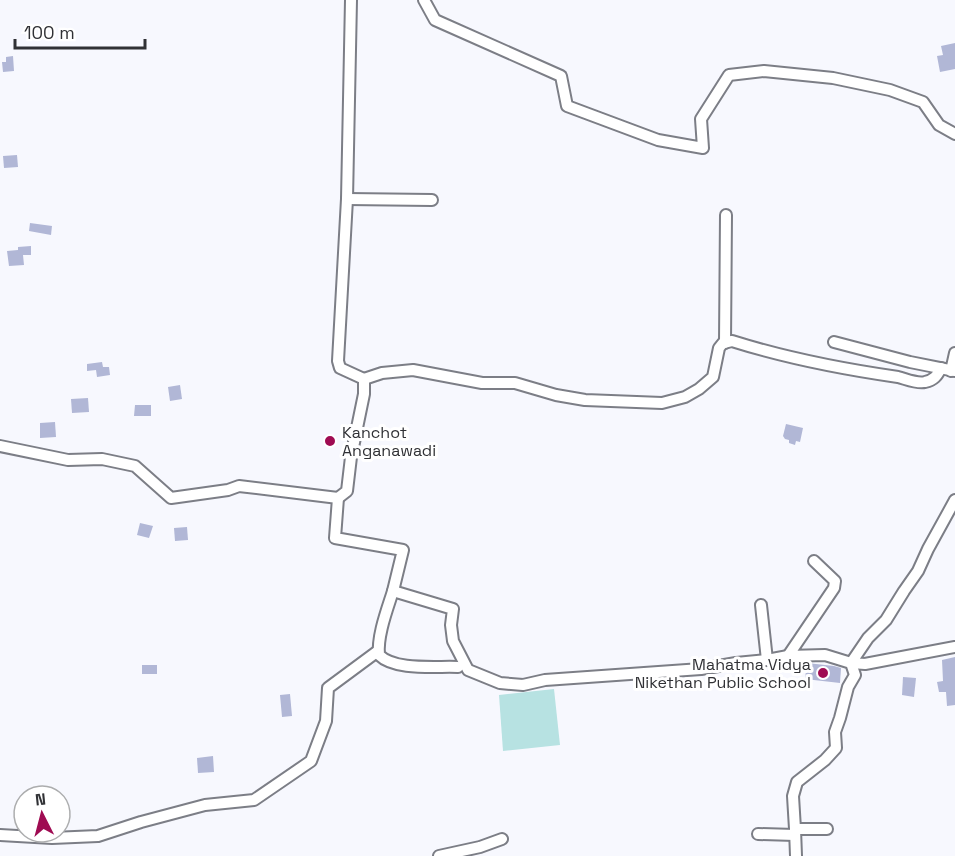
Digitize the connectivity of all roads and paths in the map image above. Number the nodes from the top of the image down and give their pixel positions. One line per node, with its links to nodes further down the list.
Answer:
1 (351, 0): 4 (street)
2 (424, 0): 3 (street)
3 (955, 134)
4 (348, 199): 5 (street); 11 (street)
5 (432, 200)
6 (726, 215): 8 (street)
7 (834, 342): 10 (street)
8 (725, 343): 10 (street); 11 (street)
9 (955, 353): 10 (street)
10 (949, 370)
11 (364, 379): 13 (street)
12 (0, 446): 13 (street)
13 (338, 498): 16 (street)
14 (955, 500): 22 (street)
15 (814, 561): 20 (street)
16 (393, 591): 19 (street); 21 (street)
17 (761, 605): 21 (street)
18 (955, 646): 22 (street)
19 (378, 651): 23 (street); 27 (street)
20 (788, 656): 21 (street); 22 (street)
21 (767, 660)
22 (851, 663): 25 (street)
23 (458, 667)
24 (827, 829): 25 (street)
25 (795, 832): 26 (street); 30 (street)
26 (758, 834)
27 (0, 835)
28 (502, 839): 29 (street)
29 (439, 856)
30 (796, 856)

